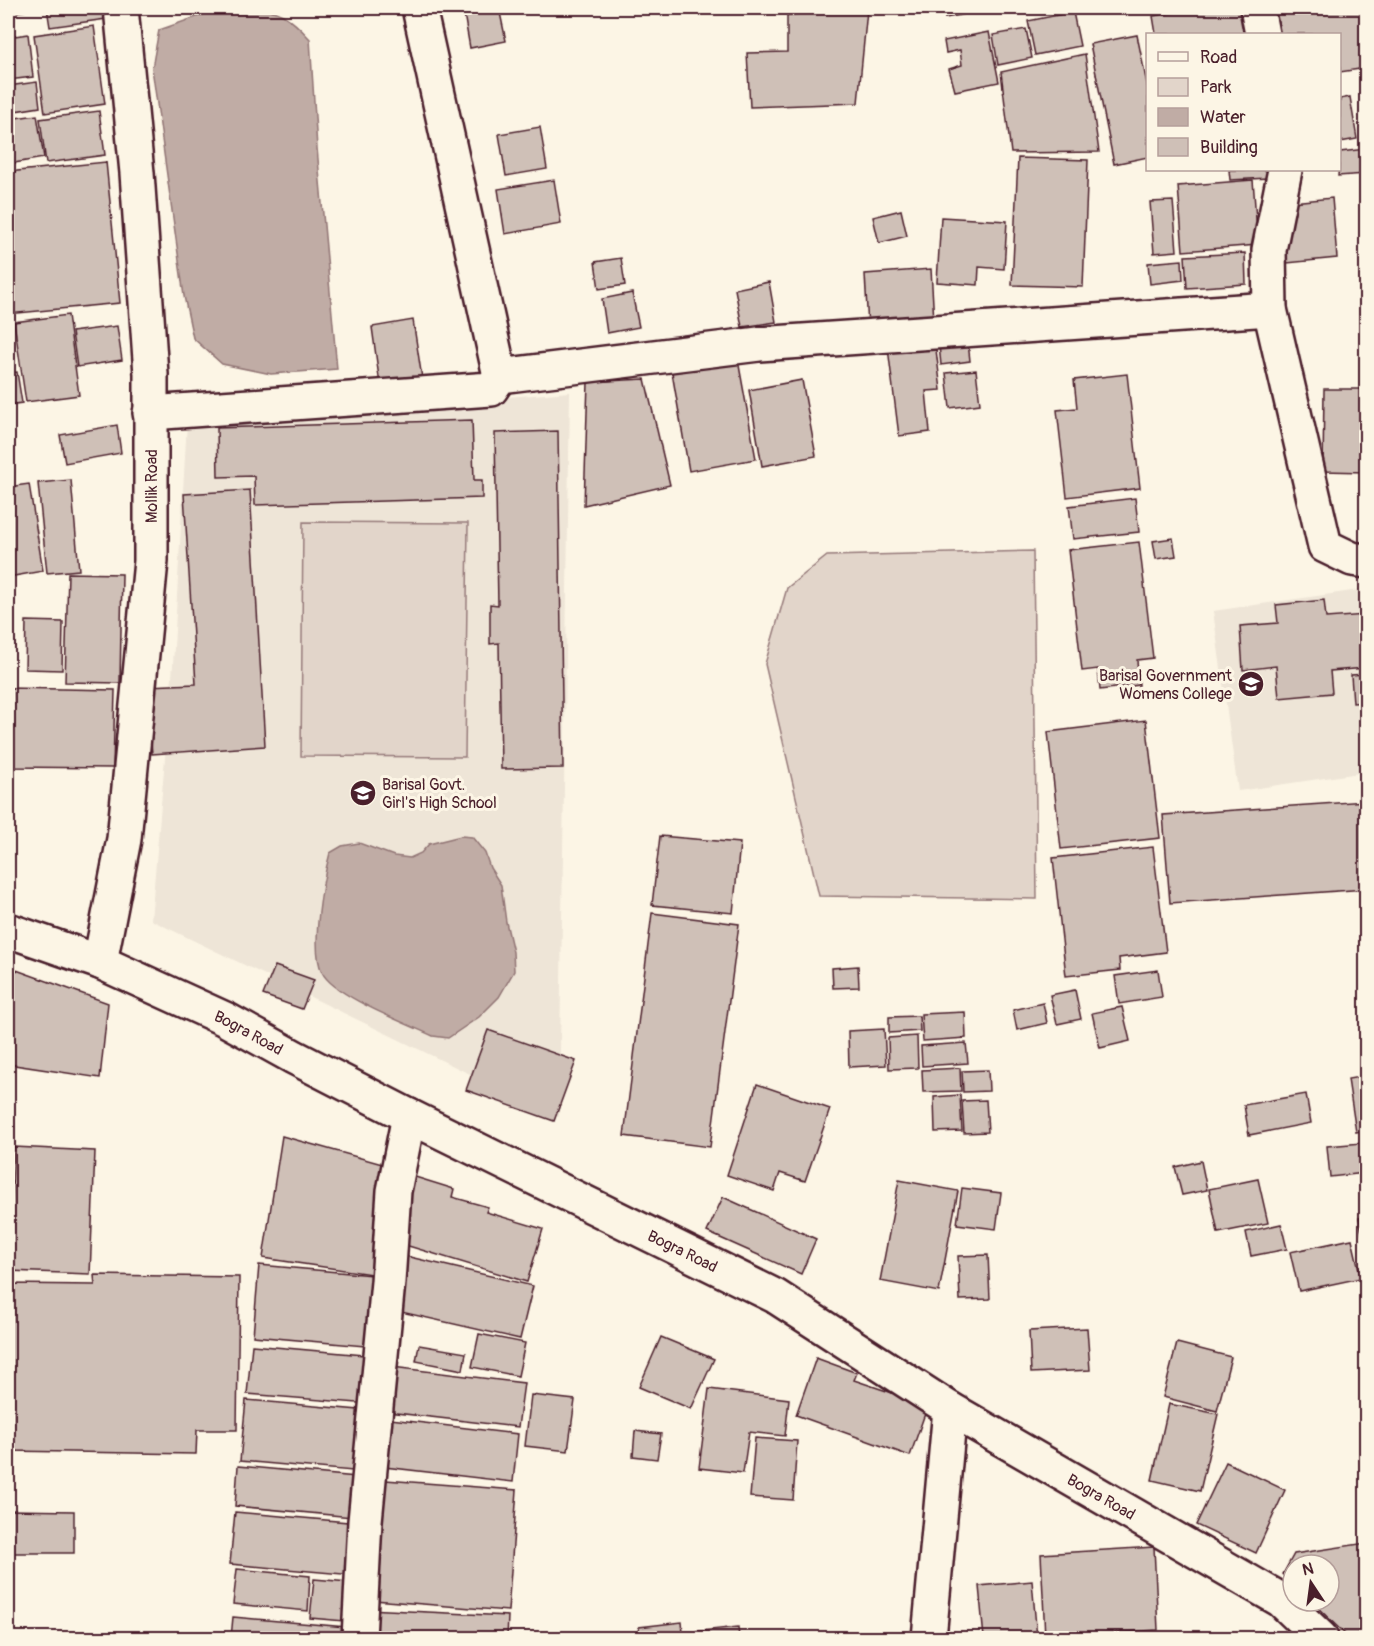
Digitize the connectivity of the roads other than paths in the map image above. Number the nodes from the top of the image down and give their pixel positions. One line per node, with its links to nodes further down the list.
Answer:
1 (121, 8): 8 (street, Mollik Road)
2 (419, 8): 7 (street)
3 (1257, 8): 4 (street)
4 (1262, 33)
5 (1284, 171): 6 (street)
6 (1270, 309): 7 (street); 9 (street)
7 (501, 375): 8 (street)
8 (150, 413): 11 (street, Mollik Road)
9 (1366, 561)
10 (8, 930): 11 (street, Bogra Road)
11 (100, 962): 12 (street, Bogra Road)
12 (409, 1116): 13 (street, Bogra Road); 14 (street)
13 (950, 1408): 15 (street); 16 (street, Bogra Road)
14 (359, 1638)
15 (929, 1638)
16 (1321, 1638)

